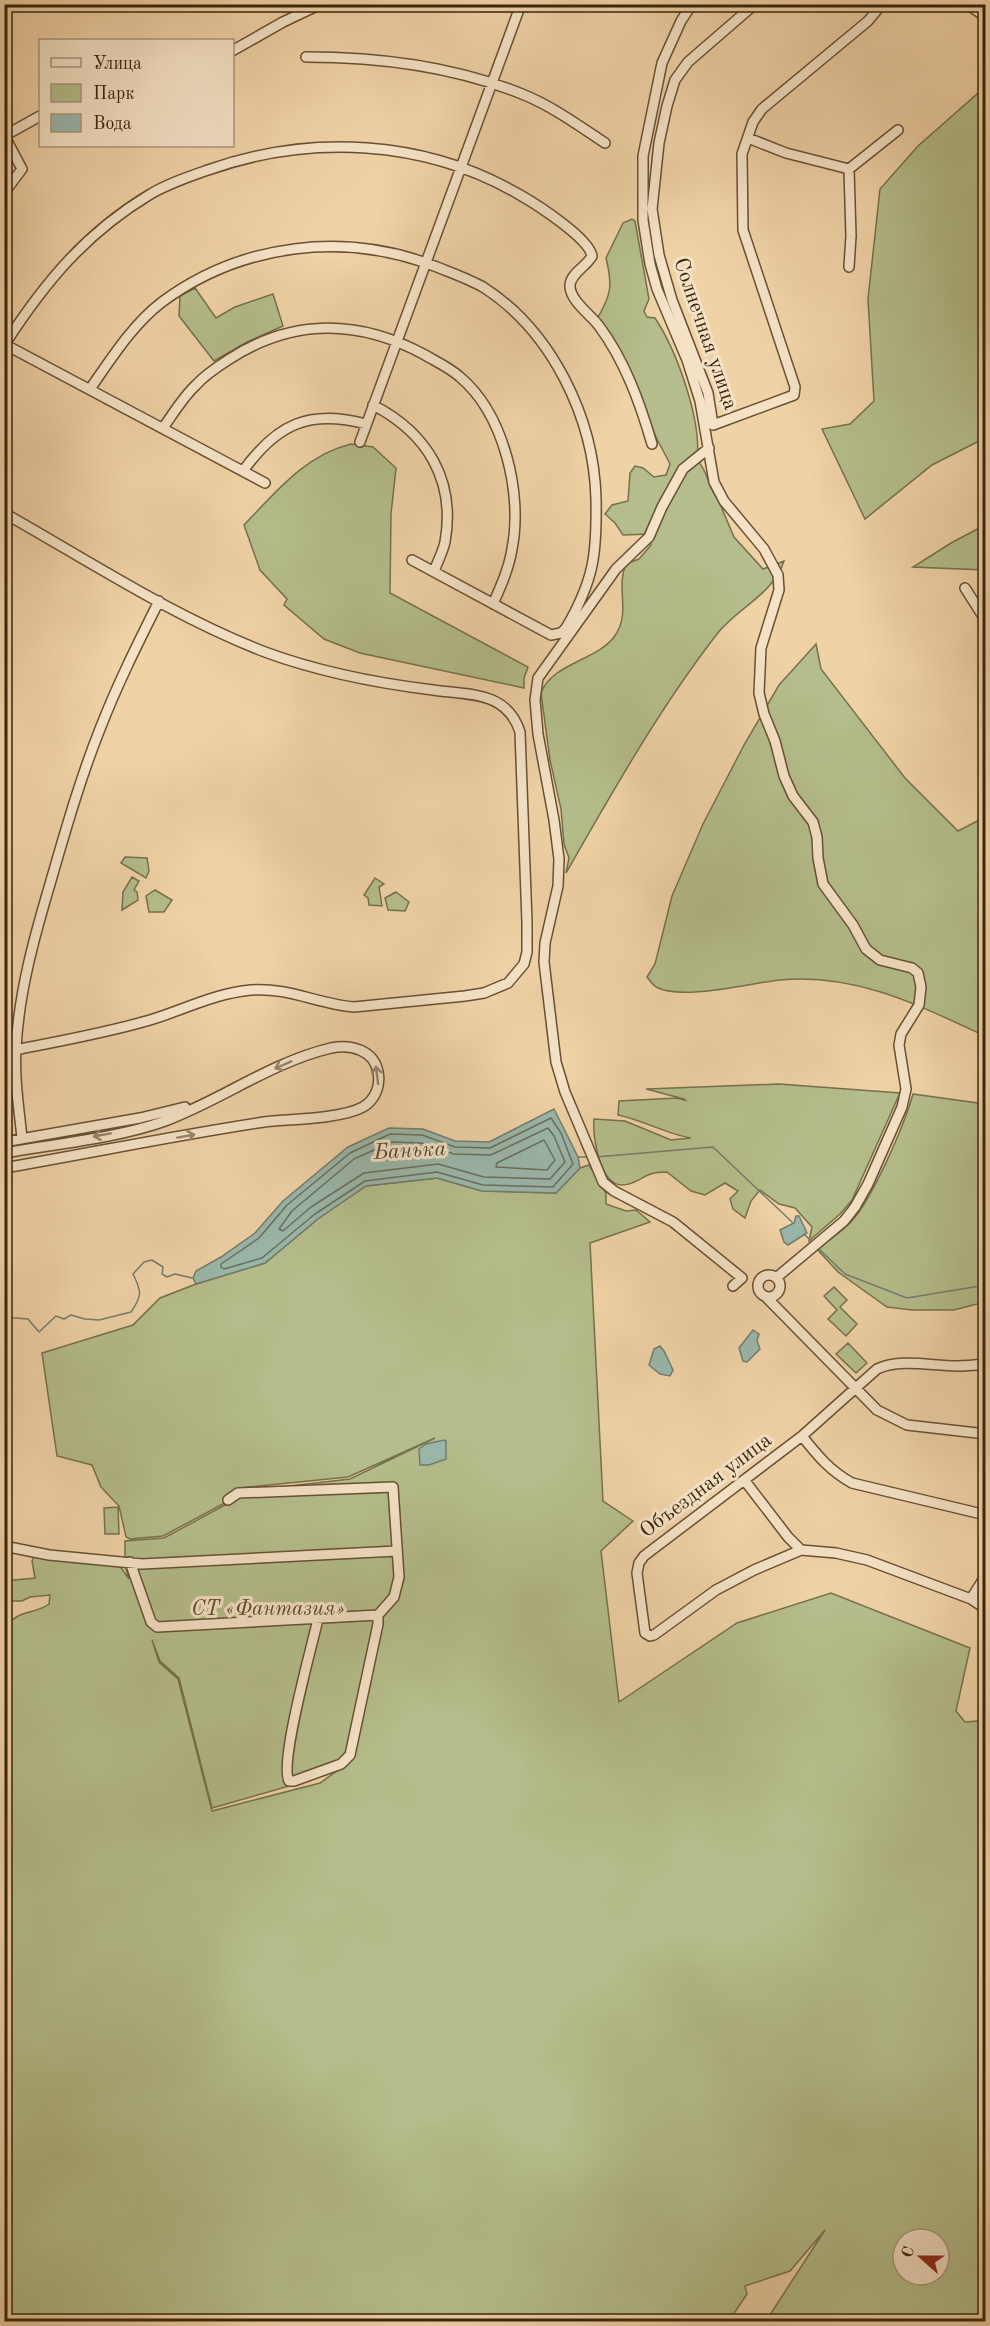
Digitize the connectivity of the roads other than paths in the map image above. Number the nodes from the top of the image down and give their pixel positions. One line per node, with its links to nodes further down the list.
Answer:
1 (321, 4): 8 (street)
2 (520, 4): 10 (street)
3 (692, 4): 29 (street)
4 (755, 4): 14 (street, Солнечная улица)
5 (882, 4): 14 (street, Солнечная улица)
6 (967, 4): 7 (street)
7 (986, 17)
8 (234, 50)
9 (306, 57): 10 (street)
10 (493, 83): 15 (street); 16 (street)
11 (39, 117): 13 (street)
12 (898, 129): 17 (street)
13 (5, 136): 18 (street)
14 (748, 138): 17 (street)
15 (605, 143)
16 (461, 167): 19 (street); 22 (street); 28 (street)
17 (849, 169): 20 (street)
18 (4, 193)
19 (426, 262): 21 (street); 23 (street); 37 (street)
20 (849, 267)
21 (397, 341): 24 (street); 26 (street); 37 (street)
22 (5, 344): 23 (street)
23 (90, 389): 26 (street)
24 (373, 405): 25 (street); 34 (street)
25 (366, 424): 27 (street); 30 (street)
26 (163, 428): 30 (street)
27 (360, 442)
28 (652, 444)
29 (709, 448): 45 (street); 46 (street)
30 (243, 471): 31 (street)
31 (265, 483)
32 (4, 513): 36 (street)
33 (412, 560): 34 (street)
34 (434, 572): 37 (street)
35 (965, 588): 38 (street)
36 (159, 601): 39 (street); 39 (street)
37 (493, 604)
38 (986, 621)
39 (15, 1050): 41 (street)
40 (213, 1099): 41 (street); 43 (street, one-way to 43); 44 (street, one-way to 40)
41 (22, 1138): 42 (street)
42 (4, 1142)
43 (4, 1153)
44 (4, 1168)
45 (776, 1278): 47 (street); 47 (street)
46 (733, 1286)
47 (766, 1297): 49 (street)
48 (986, 1364): 49 (street, Объездная улица)
49 (855, 1389): 50 (street); 51 (street, Объездная улица)
50 (986, 1434)
51 (802, 1436): 52 (street, Объездная улица); 54 (street)
52 (745, 1481): 56 (street); 56 (street, Объездная улица)
53 (228, 1500): 57 (street)
54 (986, 1515)
55 (4, 1546): 58 (street)
56 (801, 1550): 60 (street)
57 (397, 1551): 58 (street); 62 (street)
58 (130, 1562): 63 (street)
59 (986, 1575): 60 (street)
60 (971, 1599): 61 (street)
61 (986, 1609)
62 (378, 1615): 63 (street); 63 (street)
63 (318, 1619)

